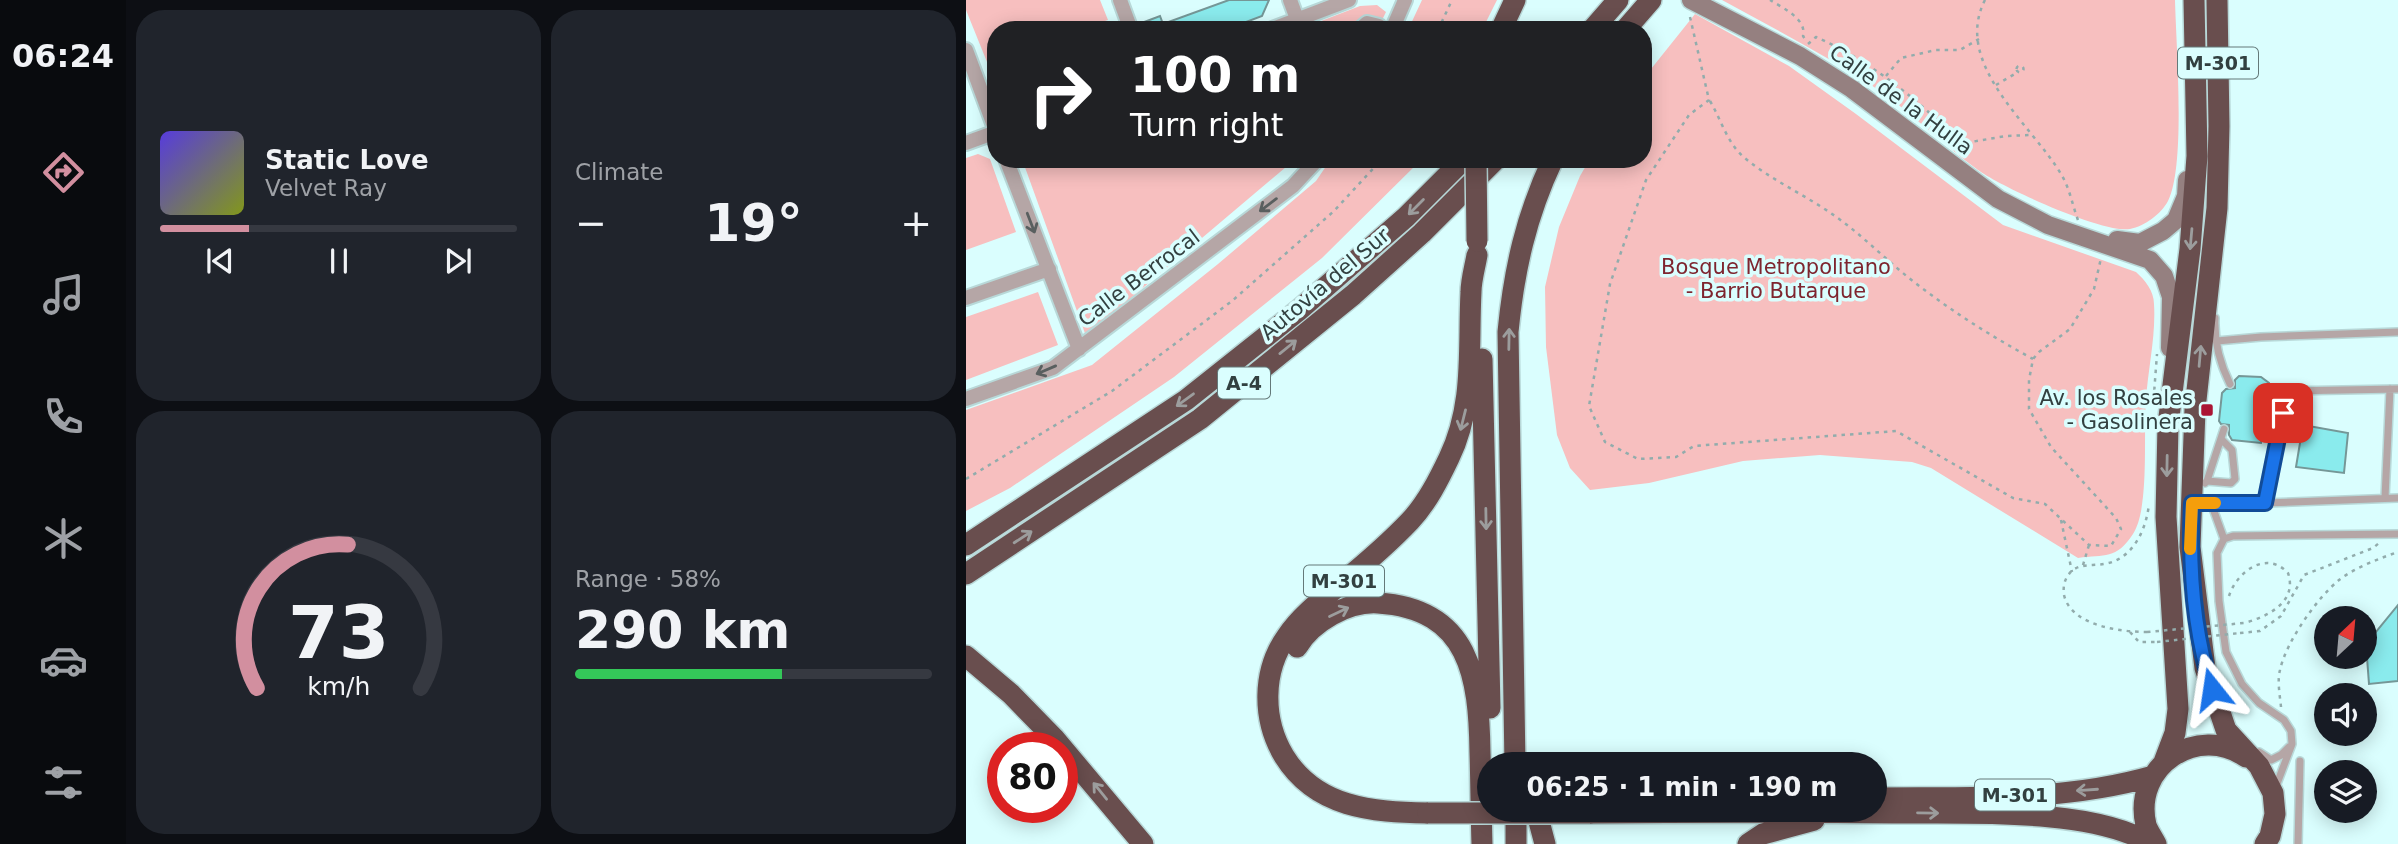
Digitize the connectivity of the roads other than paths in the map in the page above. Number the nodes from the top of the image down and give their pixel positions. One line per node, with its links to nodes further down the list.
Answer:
1 (1120, 0): 13 (street)
2 (1290, 0): 12 (street)
3 (1349, 0): 12 (street)
4 (1405, 0): 15 (street)
5 (1515, 0): 16 (highway)
6 (1618, 0): 17 (highway)
7 (1651, 0): 18 (highway)
8 (1663, 0): 19 (highway)
9 (2194, 0): 20 (highway, M-301)
10 (2217, 0): 31 (highway, M-301)
11 (1690, 6): 32 (street, Calle de la Hulla)
12 (1297, 19): 14 (street)
13 (1128, 21)
14 (1292, 21)
15 (1391, 21)
16 (1505, 21)
17 (1600, 21)
18 (1633, 21)
19 (1647, 21)
20 (2195, 37): 32 (street); 42 (highway, M-301, one-way to 42)
21 (966, 50): 22 (street)
22 (987, 107)
23 (987, 135): 24 (street)
24 (966, 143)
25 (1010, 168): 34 (street, one-way to 34)
26 (1310, 168): 38 (street, Calle Berrocal, one-way to 38)
27 (1455, 168): 51 (highway, Autovía del Sur / A-4, one-way to 51)
28 (1476, 168): 33 (highway, bridge)
29 (1487, 168): 52 (highway, Autovía del Sur / A-4, one-way to 29)
30 (1549, 168): 54 (highway, one-way to 30)
31 (2217, 208): 37 (lane); 45 (highway, M-301, one-way to 31)
32 (2084, 236): 42 (street)
33 (1477, 248): 57 (highway, one-way to 57); 66 (highway, M-301, one-way to 66)
34 (1049, 269): 35 (street); 38 (street)
35 (966, 299)
36 (2398, 332): 37 (lane)
37 (2217, 341): 39 (lane)
38 (1079, 349): 41 (street, Calle Berrocal, one-way to 41)
39 (2230, 384)
40 (2394, 389): 46 (lane); 48 (lane)
41 (966, 399)
42 (2168, 425): 62 (highway, M-301, one-way to 62)
43 (2224, 429): 44 (lane)
44 (2221, 439): 45 (lane); 45 (lane)
45 (2201, 494): 48 (lane); 50 (lane); 56 (highway, M-301)
46 (2385, 498): 47 (lane); 48 (lane)
47 (2398, 498)
48 (2265, 503)
49 (2394, 534): 50 (lane)
50 (2224, 539): 55 (lane)
51 (966, 545)
52 (966, 574)
53 (966, 656): 72 (highway, one-way to 53)
54 (1514, 656): 58 (highway); 59 (highway)
55 (2292, 744): 56 (lane); 63 (lane)
56 (2243, 749): 61 (highway, M-301)
57 (1490, 752)
58 (1515, 752)
59 (1526, 752)
60 (2300, 761): 79 (lane)
61 (2259, 766): 62 (highway, M-301); 63 (highway, M-301)
62 (2159, 769): 64 (highway, M-301, one-way to 64); 78 (highway, M-301)
63 (2273, 793): 71 (highway)
64 (1887, 797)
65 (1477, 801): 66 (highway, M-301)
66 (1427, 807): 67 (highway, M-301, bridge); 73 (highway, M-301, one-way to 73)
67 (1891, 813): 77 (highway, M-301); 78 (highway, M-301, one-way to 78)
68 (1492, 822): 74 (highway)
69 (1516, 822): 75 (highway)
70 (1539, 822): 76 (highway)
71 (2266, 843)
72 (1143, 844)
73 (1482, 844)
74 (1492, 844)
75 (1516, 844)
76 (1545, 844)
77 (1748, 844)
78 (2153, 844)
79 (2298, 844)

